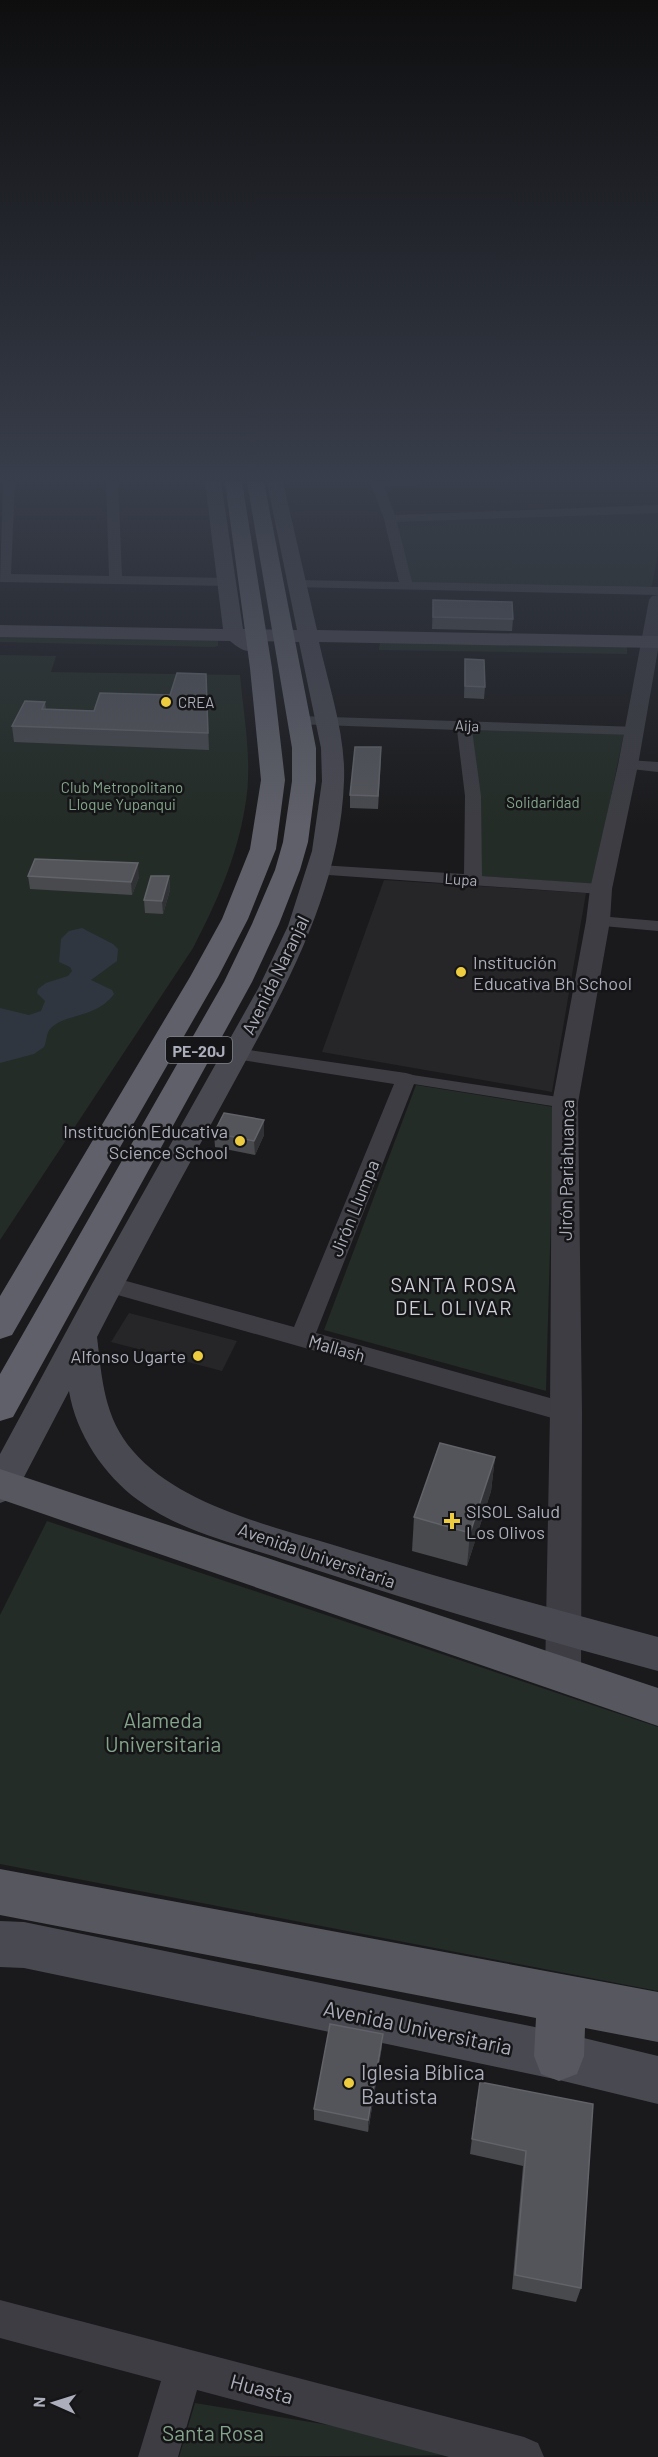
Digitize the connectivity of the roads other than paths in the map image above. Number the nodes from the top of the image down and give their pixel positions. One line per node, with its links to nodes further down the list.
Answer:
1 (238, 597): 7 (main road, Avenida Naranjal)
2 (260, 597): 7 (highway, Avenida Naranjal / PE-20J)
3 (267, 597): 7 (highway, Avenida Naranjal / PE-20J)
4 (291, 597): 7 (main road, Avenida Naranjal)
5 (658, 600): 8 (street, Jirón Pariahuanca)
6 (0, 631): 7 (main road)
7 (271, 641): 8 (main road); 9 (highway, Avenida Naranjal / PE-20J); 23 (highway, Avenida Naranjal / PE-20J)
8 (654, 642): 11 (street, Jirón Pariahuanca)
9 (313, 721): 10 (street, Aija); 14 (main road, Avenida Naranjal); 26 (highway, Avenida Naranjal / PE-20J)
10 (464, 725): 11 (street, Aija); 15 (street)
11 (634, 730): 12 (street, Jirón Pariahuanca)
12 (628, 765): 13 (street); 16 (street, Jirón Pariahuanca)
13 (658, 767)
14 (320, 870): 15 (street, Lupa); 19 (main road, Avenida Naranjal)
15 (473, 880): 16 (street, Lupa)
16 (601, 889): 17 (street, Jirón Pariahuanca)
17 (598, 921): 18 (street); 21 (street, Jirón Pariahuanca)
18 (658, 926)
19 (236, 1053): 20 (street); 22 (main road, Avenida Naranjal)
20 (406, 1079): 21 (street); 25 (street, Jirón Llumpa)
21 (565, 1103): 27 (street, Jirón Pariahuanca)
22 (108, 1284): 24 (main road, Avenida Naranjal); 25 (street, Mallash)
23 (0, 1326)
24 (80, 1338): 28 (main road, Avenida Naranjal); 29 (main road, Avenida Universitaria)
25 (302, 1338): 27 (street, Mallash)
26 (0, 1407)
27 (566, 1412): 29 (street, Jirón Pariahuanca)
28 (1, 1485): 31 (main road, Avenida Universitaria)
29 (563, 1629): 30 (main road, Avenida Universitaria); 31 (street, Jirón Pariahuanca)
30 (658, 1654)
31 (563, 1676): 32 (main road, Avenida Universitaria)
32 (658, 1707)
33 (0, 1892): 35 (main road)
34 (0, 1944): 37 (main road, Avenida Universitaria)
35 (561, 1998): 36 (main road); 37 (main road)
36 (658, 2017)
37 (559, 2056): 38 (main road, Avenida Universitaria)
38 (658, 2080)
39 (0, 2319): 40 (street, Huasta)
40 (184, 2367): 41 (street); 42 (street, Huasta)
41 (158, 2457)
42 (524, 2457)

